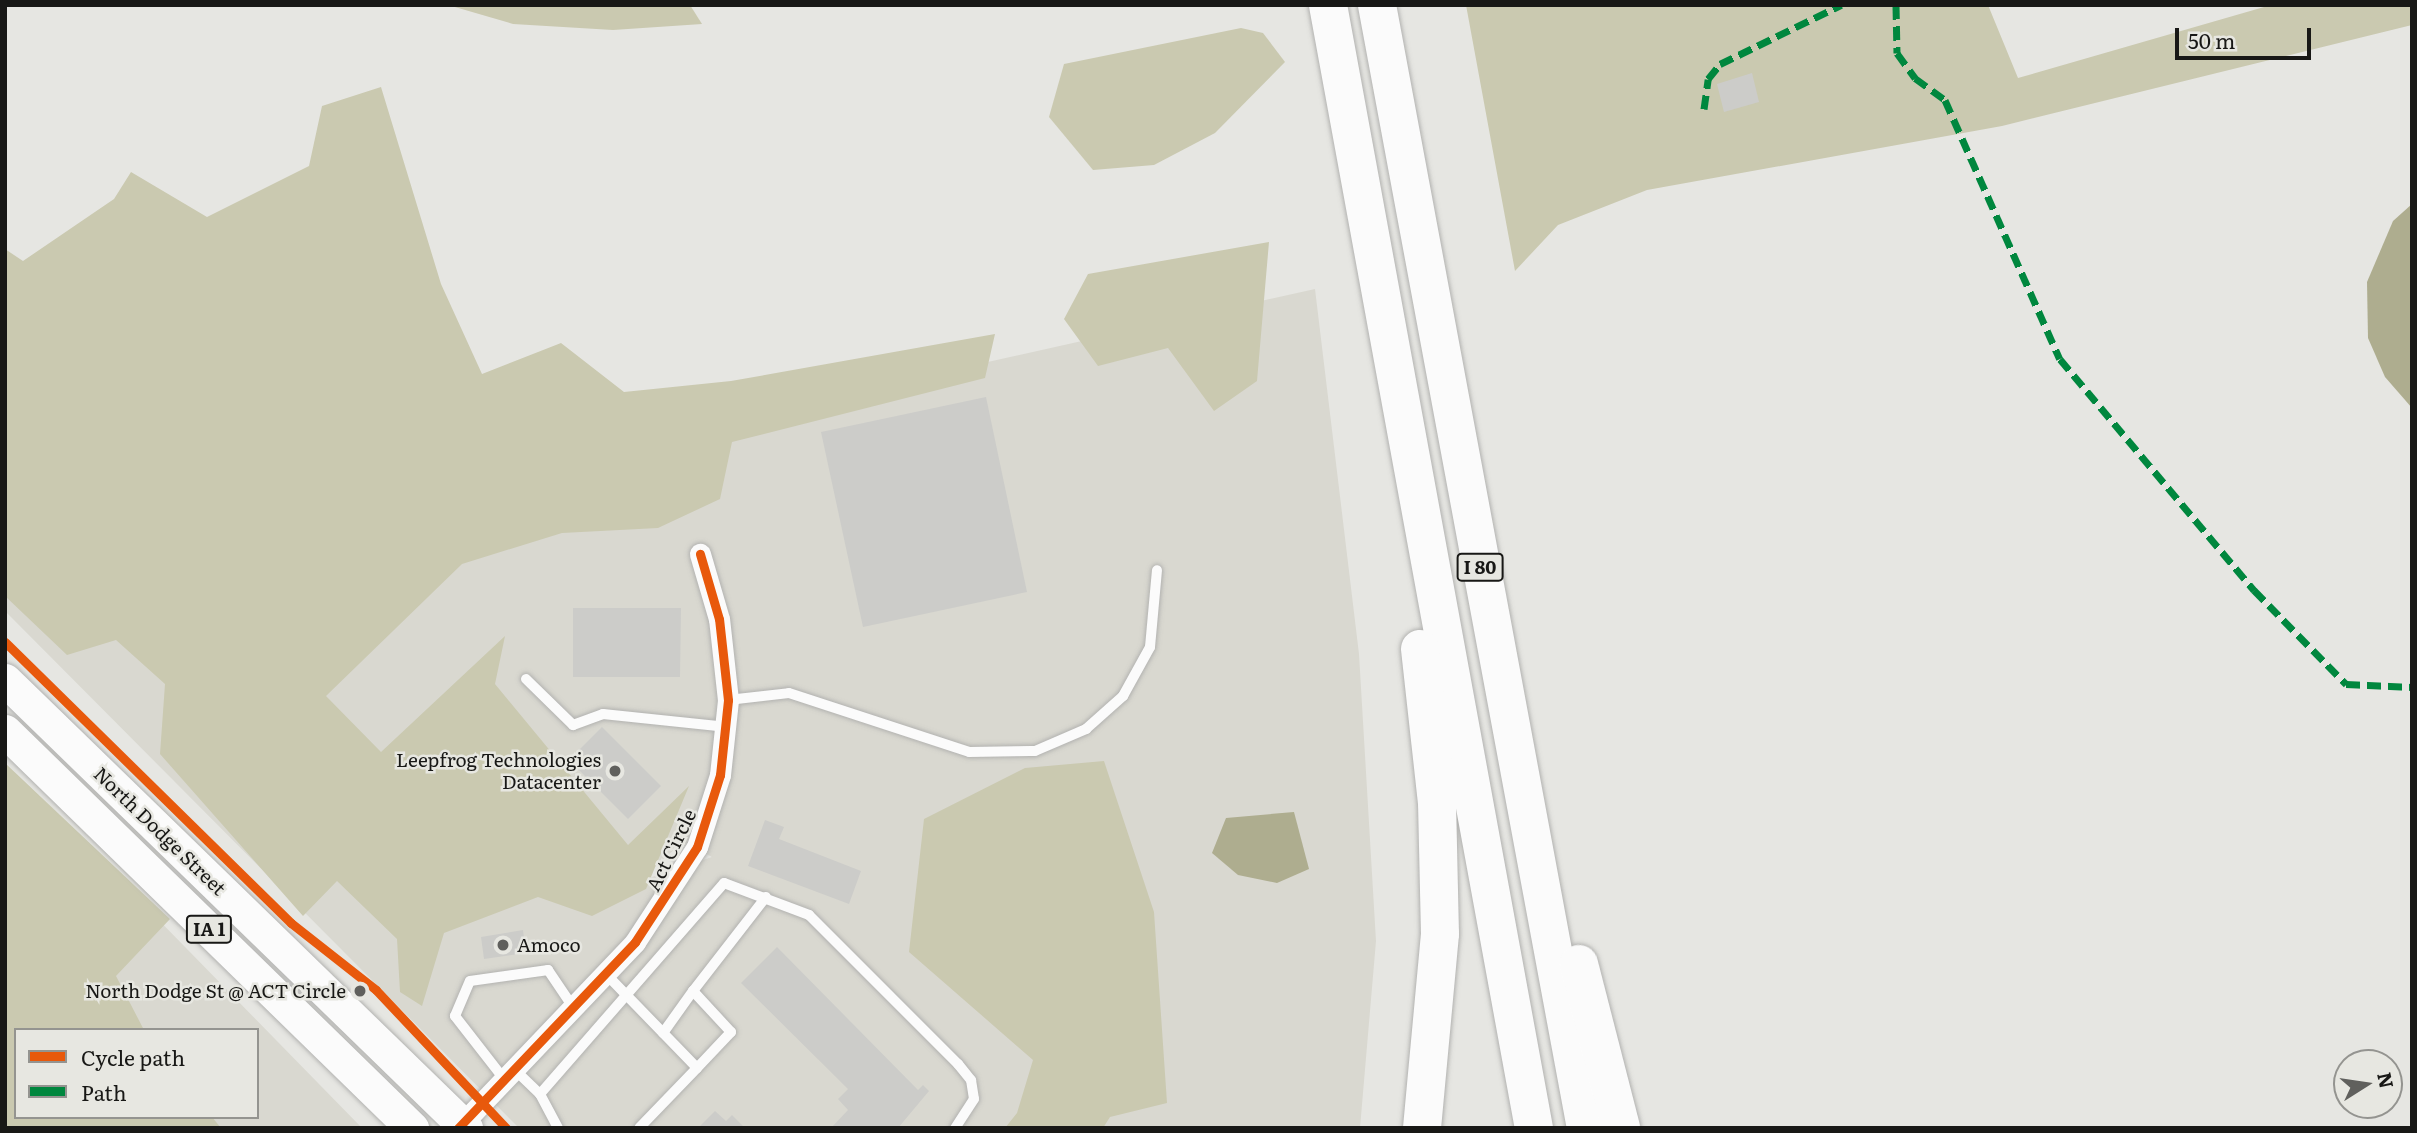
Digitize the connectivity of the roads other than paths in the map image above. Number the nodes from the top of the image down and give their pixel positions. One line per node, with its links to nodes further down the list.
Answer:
1 (1328, 5): 3 (highway, I 80)
2 (1377, 5): 11 (highway, I 80)
3 (1422, 525): 26 (highway); 27 (highway, I 80)
4 (700, 554): 8 (street, Act Circle)
5 (1157, 570): 8 (lane)
6 (526, 679): 9 (lane)
7 (5, 680): 21 (main road, North Dodge Street / IA 1)
8 (728, 700): 9 (street, Act Circle)
9 (727, 727): 13 (street, Act Circle)
10 (5, 731): 22 (main road, North Dodge Street / IA 1)
11 (1518, 771): 28 (highway, I 80); 29 (highway)
12 (766, 897): 14 (lane); 15 (lane); 25 (lane)
13 (605, 973): 15 (lane); 16 (street, Act Circle)
14 (693, 991): 17 (lane); 18 (lane)
15 (628, 997): 17 (lane); 20 (lane)
16 (573, 1007): 19 (street, Act Circle); 19 (lane)
17 (663, 1033): 18 (lane)
18 (697, 1068): 24 (lane)
19 (509, 1074): 20 (lane); 21 (street, Act Circle)
20 (541, 1094): 23 (lane)
21 (462, 1126)
22 (412, 1128)
23 (558, 1128)
24 (639, 1128)
25 (955, 1128)
26 (1422, 1128)
27 (1534, 1128)
28 (1586, 1128)
29 (1621, 1128)

